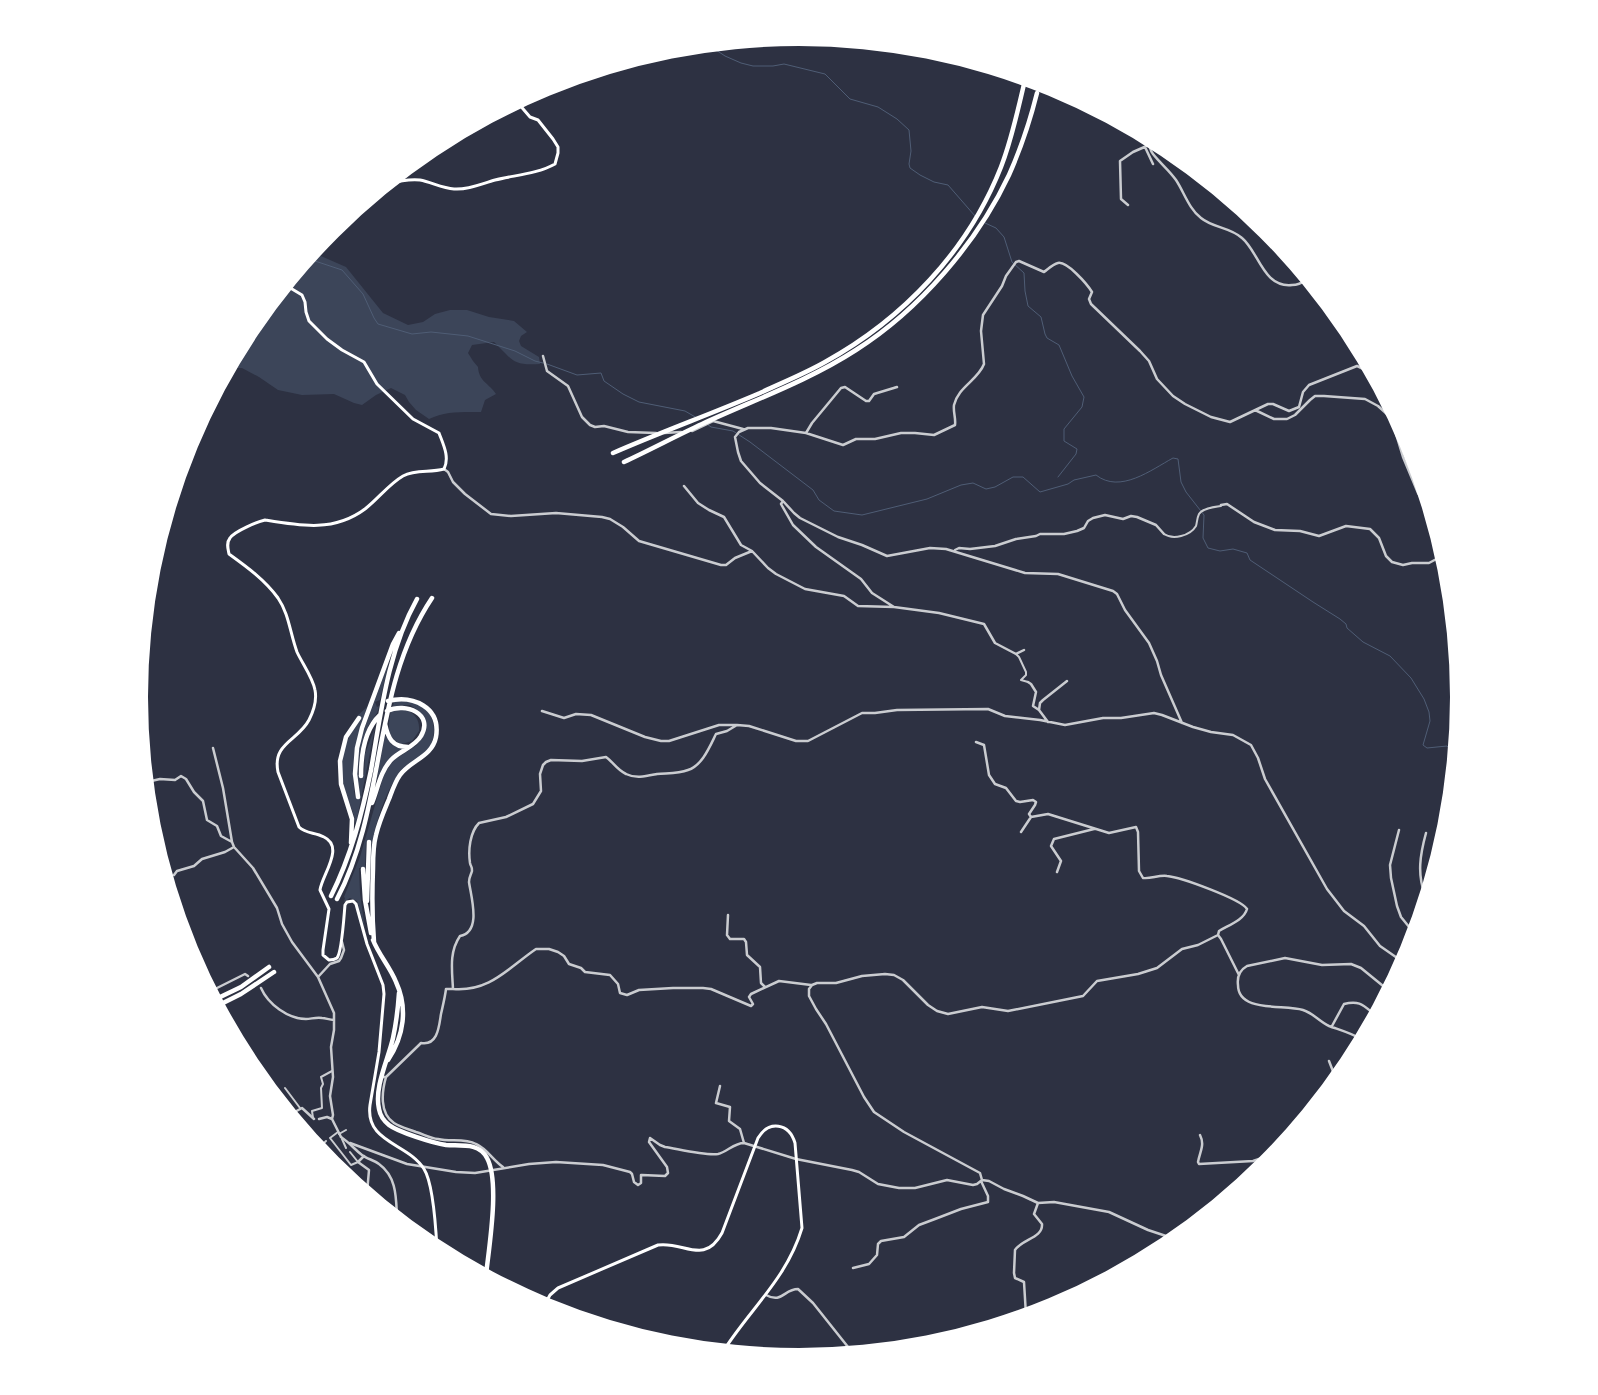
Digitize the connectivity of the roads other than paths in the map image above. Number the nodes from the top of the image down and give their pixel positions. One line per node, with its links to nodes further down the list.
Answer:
1 (1023, 87): 11 (highway)
2 (1037, 93): 11 (highway)
3 (522, 108): 7 (main road)
4 (1145, 146): 6 (street); 8 (street)
5 (1151, 150): 9 (street)
6 (1153, 164)
7 (404, 180)
8 (1128, 205)
9 (1301, 283)
10 (292, 289): 24 (main road)
11 (917, 297): 14 (highway)
12 (542, 356): 19 (street)
13 (1360, 367): 16 (street)
14 (779, 387): 22 (highway); 23 (highway)
15 (897, 387): 20 (street)
16 (1298, 409): 17 (street); 17 (street); 18 (street)
17 (1255, 410): 20 (street)
18 (1383, 410)
19 (745, 429): 20 (street); 27 (street)
20 (806, 433)
21 (1399, 443): 26 (street)
22 (613, 453)
23 (624, 462)
24 (444, 469): 31 (street); 75 (main road)
25 (684, 486): 31 (street)
26 (1416, 489)
27 (783, 501): 30 (street); 35 (street)
28 (1221, 506): 29 (street); 32 (street)
29 (1164, 534): 30 (street)
30 (954, 550): 47 (street)
31 (752, 551): 35 (street)
32 (1435, 560)
33 (432, 598): 45 (highway)
34 (417, 599): 36 (highway)
35 (894, 606): 38 (street)
36 (403, 628): 41 (highway); 54 (highway)
37 (1024, 650): 38 (street)
38 (1016, 654): 40 (street)
39 (1067, 680): 42 (street)
40 (1028, 682): 42 (street)
41 (382, 708): 64 (highway); 76 (highway)
42 (1039, 710): 46 (street)
43 (542, 711): 48 (street)
44 (359, 718): 64 (highway)
45 (385, 721): 50 (highway); 55 (highway)
46 (1048, 722): 47 (street); 48 (street)
47 (1182, 723): 77 (street)
48 (737, 725): 88 (street)
49 (976, 742): 56 (street)
50 (409, 747): 52 (highway); 55 (highway)
51 (213, 748): 61 (street)
52 (361, 776)
53 (153, 781): 61 (street)
54 (358, 797)
55 (368, 811): 70 (highway)
56 (1031, 817): 57 (street); 59 (street)
57 (1096, 829): 66 (street); 74 (street)
58 (1398, 830): 73 (street)
59 (1021, 832)
60 (1426, 833): 68 (street)
61 (232, 842): 63 (street)
62 (369, 842): 71 (highway)
63 (234, 847): 67 (street); 82 (street)
64 (349, 854): 69 (highway)
65 (363, 869): 71 (highway)
66 (1058, 872)
67 (174, 875)
68 (1422, 885)
69 (331, 896)
70 (337, 899)
71 (367, 915): 76 (highway)
72 (728, 915): 85 (street)
73 (1409, 926)
74 (1218, 936): 80 (street); 83 (street)
75 (342, 941): 82 (street); 99 (main road)
76 (374, 942): 127 (highway)
77 (1396, 957)
78 (270, 967): 89 (highway)
79 (274, 972): 90 (highway)
80 (1239, 975): 84 (street); 93 (street)
81 (248, 976): 86 (street)
82 (318, 977): 92 (street)
83 (812, 985): 85 (street); 121 (street)
84 (1383, 986)
85 (765, 987): 88 (street)
86 (216, 988)
87 (261, 988): 92 (street)
88 (453, 989): 120 (street)
89 (221, 997)
90 (224, 1002)
91 (1370, 1011): 93 (street)
92 (334, 1020): 97 (street)
93 (1332, 1026): 94 (street)
94 (1354, 1036)
95 (1329, 1061): 96 (street)
96 (1332, 1070)
97 (332, 1072): 104 (street); 105 (street)
98 (376, 1078): 99 (street)
99 (374, 1084): 119 (main road)
100 (720, 1086): 111 (street)
101 (285, 1088): 102 (street)
102 (301, 1109): 103 (street); 104 (street)
103 (296, 1111)
104 (314, 1118)
105 (332, 1118): 106 (street); 108 (street)
106 (319, 1119)
107 (346, 1130): 108 (street)
108 (339, 1135): 110 (street); 113 (street); 118 (street)
109 (1200, 1135): 117 (street)
110 (350, 1143): 115 (street); 119 (street)
111 (744, 1143): 112 (street); 120 (street)
112 (755, 1147): 116 (street); 116 (main road); 130 (main road)
113 (346, 1148)
114 (350, 1152): 118 (street)
115 (364, 1156): 118 (street); 124 (street)
116 (796, 1159): 121 (street); 129 (main road)
117 (1259, 1159)
118 (358, 1162): 122 (street)
119 (423, 1167): 120 (street); 126 (main road)
120 (504, 1167)
121 (982, 1180): 123 (street); 128 (street)
122 (368, 1185)
123 (1038, 1203): 125 (street); 131 (street)
124 (397, 1209)
125 (1165, 1236)
126 (436, 1238)
127 (487, 1268)
128 (853, 1268)
129 (766, 1295): 132 (main road); 133 (street)
130 (548, 1298)
131 (1026, 1307)
132 (728, 1344)
133 (848, 1346)

